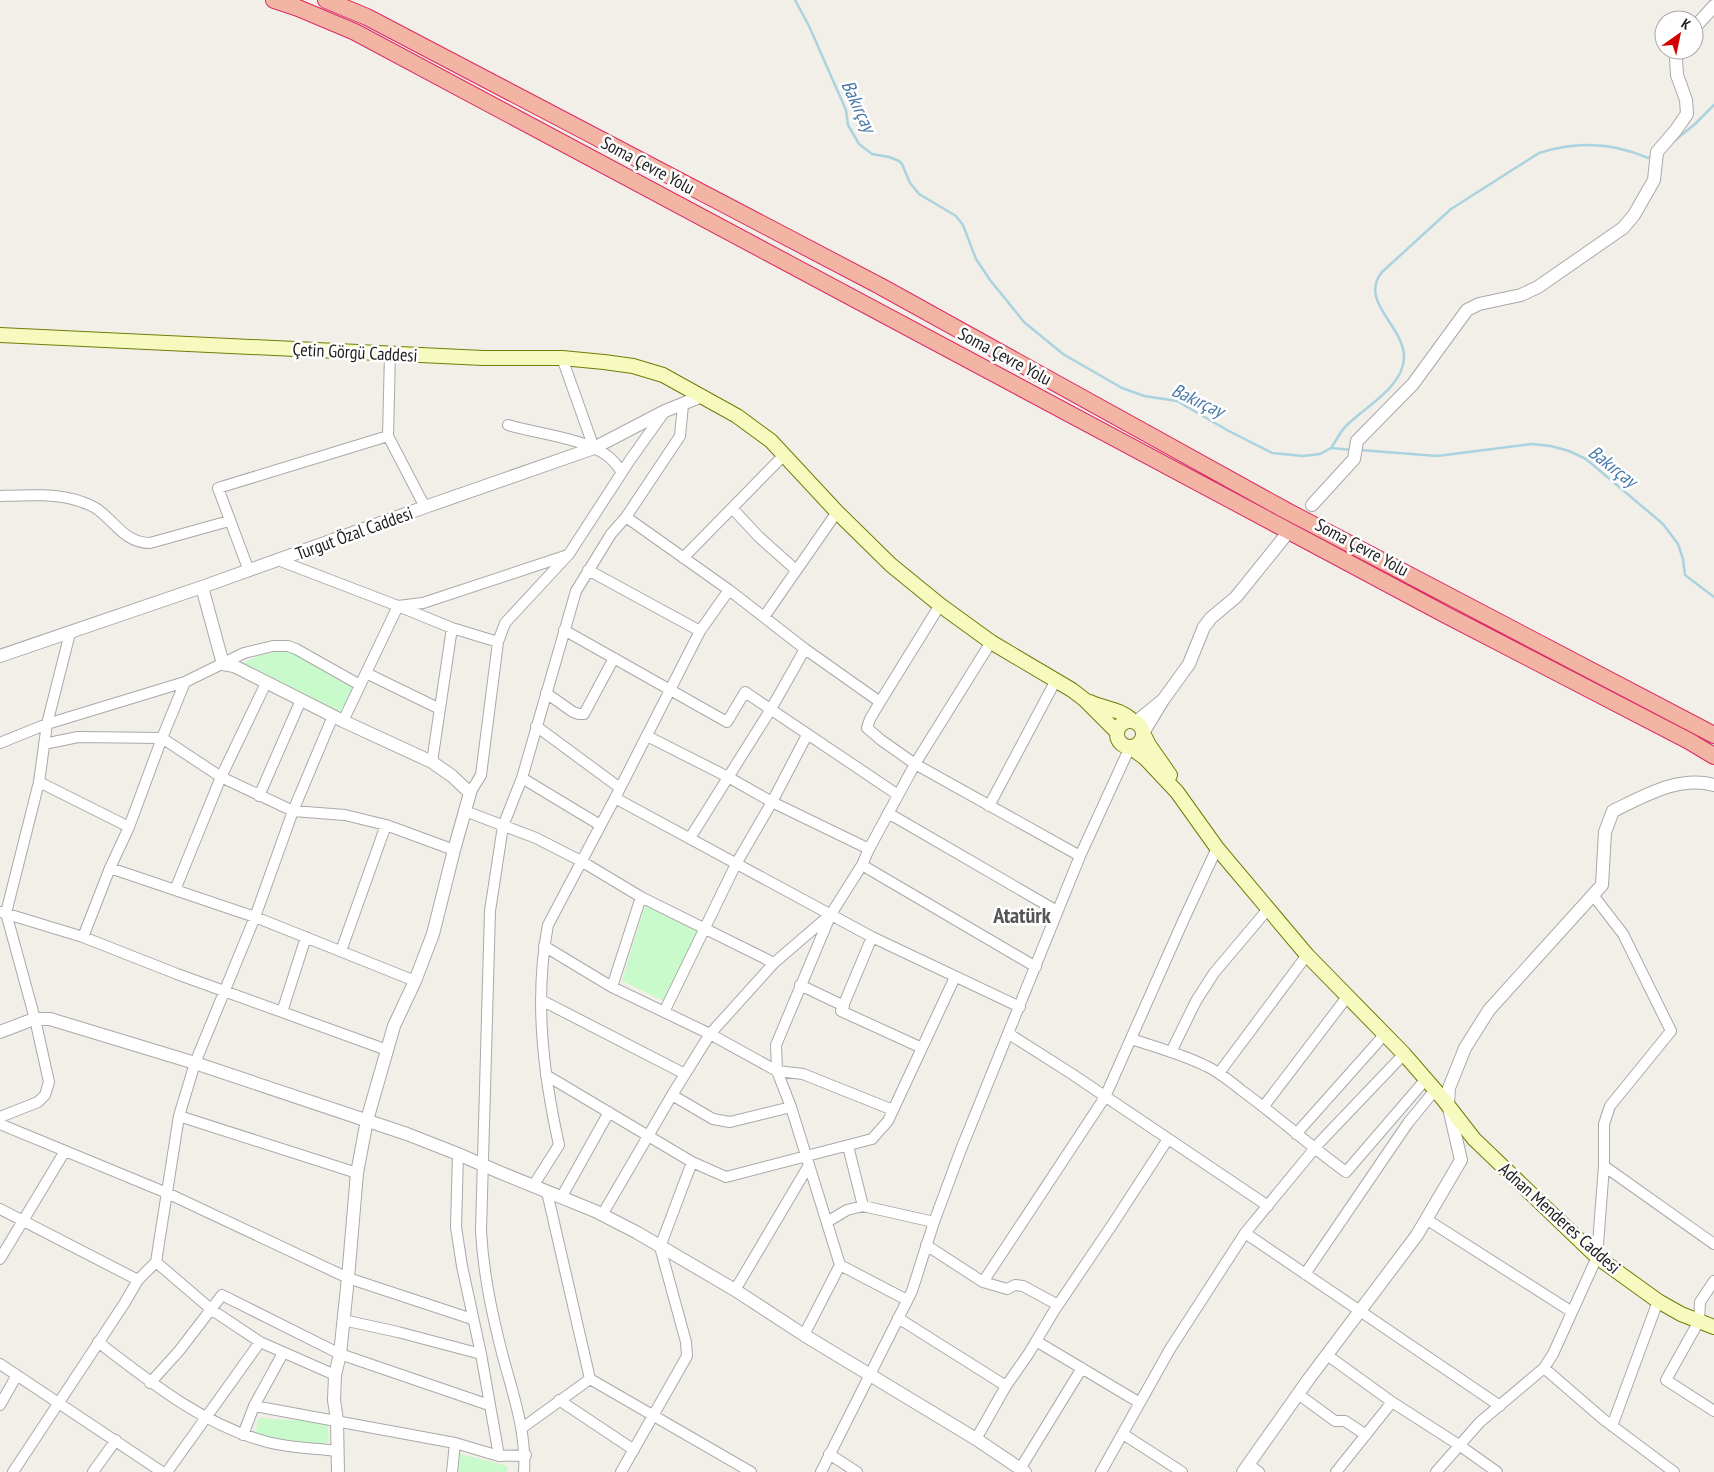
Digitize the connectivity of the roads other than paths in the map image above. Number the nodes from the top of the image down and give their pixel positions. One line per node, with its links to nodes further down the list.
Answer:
1 (274, 0): 70 (highway, Soma Çevre Yolu)
2 (326, 0): 64 (highway, Soma Çevre Yolu)
3 (1714, 6): 4 (street)
4 (1704, 17)
5 (1676, 60): 18 (street)
6 (0, 335): 7 (main road, Çetin Görgü Caddesi)
7 (390, 353): 8 (main road, Çetin Görgü Caddesi); 13 (street)
8 (562, 358): 9 (main road, Çetin Görgü Caddesi); 14 (street)
9 (702, 396): 10 (street, Turgut Özal Caddesi); 15 (main road, Çetin Görgü Caddesi)
10 (683, 405): 11 (street, Turgut Özal Caddesi); 22 (street)
11 (665, 411): 14 (street, Turgut Özal Caddesi); 16 (street)
12 (508, 425): 14 (street)
13 (388, 436): 19 (street); 23 (street)
14 (594, 448): 16 (street); 19 (street, Turgut Özal Caddesi)
15 (784, 455): 20 (street); 21 (main road, Çetin Görgü Caddesi)
16 (622, 472): 25 (street)
17 (0, 496): 23 (street)
18 (1312, 505)
19 (425, 507): 27 (street, Turgut Özal Caddesi)
20 (732, 508): 26 (street); 29 (street)
21 (838, 512): 29 (street); 33 (main road, Çetin Görgü Caddesi)
22 (626, 517): 26 (street); 28 (street)
23 (229, 521): 30 (street)
24 (1286, 535): 60 (street)
25 (569, 554): 34 (street); 40 (street)
26 (683, 558): 32 (street)
27 (278, 560): 30 (street, Turgut Özal Caddesi); 34 (street)
28 (588, 570): 37 (street); 38 (street)
29 (796, 570): 35 (street)
30 (249, 571): 31 (street, Turgut Özal Caddesi)
31 (202, 587): 39 (street, Turgut Özal Caddesi); 45 (street)
32 (729, 590): 35 (street); 38 (street)
33 (940, 604): 41 (main road, Çetin Görgü Caddesi); 55 (street)
34 (398, 606): 36 (street); 46 (street)
35 (764, 617): 42 (street)
36 (452, 628): 40 (street); 56 (street)
37 (564, 630): 44 (street); 52 (street)
38 (700, 631): 51 (street)
39 (70, 633): 43 (street, Turgut Özal Caddesi); 59 (street)
40 (498, 642): 80 (street)
41 (991, 642): 47 (main road, Çetin Görgü Caddesi); 72 (street)
42 (804, 649): 55 (street); 57 (street)
43 (0, 656)
44 (614, 658): 51 (street); 52 (street)
45 (223, 664): 48 (street); 49 (street); 50 (street)
46 (366, 673): 50 (street); 56 (street)
47 (1056, 680): 54 (main road, Çetin Görgü Caddesi); 85 (street)
48 (185, 682): 59 (street); 66 (street)
49 (266, 683): 53 (street); 73 (street)
50 (360, 685): 58 (street)
51 (670, 690): 57 (street); 65 (street)
52 (546, 694): 61 (street)
53 (301, 700): 58 (street); 82 (street)
54 (1085, 700): 60 (main road); 62 (main road)
55 (880, 702): 72 (street)
56 (440, 709): 71 (street)
57 (771, 709): 63 (street); 74 (street)
58 (338, 719): 71 (street); 86 (street)
59 (47, 724): 67 (street); 68 (street)
60 (1137, 725): 62 (main road); 69 (main road); 79 (main road)
61 (536, 726): 75 (street); 78 (street)
62 (1117, 732): 69 (main road)
63 (808, 735): 81 (street); 84 (street)
64 (1714, 735)
65 (647, 736): 74 (street); 78 (street)
66 (162, 738): 68 (street); 73 (street); 92 (street)
67 (0, 743)
68 (44, 744): 76 (street)
69 (1130, 747): 79 (main road); 97 (street)
70 (1714, 756)
71 (432, 762): 80 (street)
72 (915, 764): 81 (street); 85 (street)
73 (221, 777): 82 (street); 102 (street)
74 (728, 777): 84 (street); 93 (street)
75 (522, 778): 90 (street); 91 (street)
76 (39, 782): 92 (street); 107 (street)
77 (1714, 785): 103 (street)
78 (620, 788): 83 (street)
79 (1177, 792): 94 (main road, Adnan Menderes Caddesi)
80 (470, 793): 87 (street)
81 (898, 795): 88 (street)
82 (259, 796): 86 (street)
83 (615, 798): 90 (street); 93 (street)
84 (772, 802): 95 (street); 99 (street)
85 (989, 806): 97 (street)
86 (293, 811): 89 (street); 109 (street)
87 (465, 811): 91 (street); 96 (street)
88 (888, 813): 95 (street); 106 (street)
89 (386, 825): 96 (street); 115 (street)
90 (600, 825): 98 (street)
91 (503, 826): 98 (street); 166 (street)
92 (129, 827): 101 (street)
93 (690, 838): 99 (street)
94 (1217, 848): 105 (main road, Adnan Menderes Caddesi); 135 (street)
95 (869, 849): 100 (street)
96 (454, 850): 120 (street)
97 (1080, 856): 106 (street)
98 (581, 861): 104 (street); 114 (street)
99 (736, 864): 108 (street); 110 (street)
100 (862, 865): 108 (street); 118 (street)
101 (110, 868): 102 (street); 111 (street)
102 (175, 890): 109 (street)
103 (1593, 895): 148 (street); 167 (street)
104 (642, 897): 110 (street); 122 (street)
105 (1268, 908): 116 (main road, Adnan Menderes Caddesi); 138 (street)
106 (1057, 911): 118 (street)
107 (3, 912): 111 (street); 130 (street)
108 (831, 914): 113 (street); 117 (street); 121 (street)
109 (255, 916): 112 (street); 123 (street)
110 (706, 928): 117 (street); 129 (street)
111 (83, 937): 123 (street)
112 (306, 937): 115 (street); 128 (street)
113 (872, 937): 119 (street); 126 (street)
114 (544, 946): 122 (street); 125 (street)
115 (341, 951): 120 (street)
116 (1307, 955): 124 (main road, Adnan Menderes Caddesi); 142 (street)
117 (774, 963): 132 (street)
118 (1036, 967): 127 (street)
119 (956, 977): 127 (street); 136 (street)
120 (416, 981): 137 (street)
121 (800, 985): 126 (street); 141 (street)
122 (612, 987): 129 (street)
123 (225, 990): 128 (street); 140 (street)
124 (1347, 997): 134 (main road, Adnan Menderes Caddesi); 149 (street)
125 (541, 1000): 143 (street); 144 (street)
126 (844, 1006): 136 (street)
127 (1020, 1007): 133 (street)
128 (282, 1012): 137 (street)
129 (664, 1012): 132 (street)
130 (35, 1019): 131 (street); 140 (street); 154 (street)
131 (0, 1032)
132 (710, 1034): 141 (street); 143 (street)
133 (1009, 1034): 147 (street); 180 (street)
134 (1385, 1034): 139 (main road, Adnan Menderes Caddesi); 157 (street)
135 (1131, 1038): 138 (street); 147 (street)
136 (922, 1048): 151 (street)
137 (387, 1050): 155 (street)
138 (1171, 1052): 142 (street)
139 (1404, 1054): 145 (main road, Adnan Menderes Caddesi); 161 (street)
140 (195, 1063): 153 (street); 155 (street)
141 (777, 1071): 150 (street); 151 (street)
142 (1219, 1073): 149 (street)
143 (685, 1074): 146 (street)
144 (546, 1075): 152 (street); 169 (street)
145 (1431, 1084): 148 (main road, Adnan Menderes Caddesi); 161 (street); 189 (street)
146 (672, 1095): 150 (street); 158 (street)
147 (1105, 1097): 159 (street); 193 (street)
148 (1448, 1104): 177 (street); 185 (main road, Adnan Menderes Caddesi)
149 (1264, 1106): 157 (street)
150 (791, 1107): 164 (street)
151 (893, 1110): 160 (street)
152 (609, 1112): 158 (street); 172 (street)
153 (179, 1116): 168 (street); 171 (street)
154 (0, 1117)
155 (367, 1120): 163 (street); 168 (street)
156 (0, 1124): 162 (street)
157 (1296, 1134): 161 (street)
158 (648, 1136): 165 (street); 176 (street)
159 (1168, 1138): 174 (street); 197 (street)
160 (848, 1146): 164 (street); 173 (street)
161 (1314, 1149): 174 (street)
162 (65, 1151): 171 (street); 178 (street)
163 (458, 1154): 166 (street); 202 (street)
164 (807, 1161): 165 (street); 179 (street); 194 (street)
165 (692, 1162): 184 (street)
166 (482, 1165): 169 (street); 237 (street)
167 (1604, 1166): 182 (street); 185 (street)
168 (357, 1173): 190 (street)
169 (533, 1186): 170 (street)
170 (547, 1192): 172 (street); 220 (street)
171 (167, 1193): 187 (street); 190 (street)
172 (561, 1198): 176 (street)
173 (863, 1206): 179 (street); 180 (street)
174 (1268, 1206): 181 (street)
175 (0, 1209): 178 (street)
176 (602, 1215): 184 (street)
177 (1426, 1219): 199 (street); 200 (street)
178 (24, 1221): 186 (street); 191 (street)
179 (826, 1222): 188 (street)
180 (934, 1222): 183 (street)
181 (1245, 1233): 189 (street); 227 (street)
182 (1714, 1244)
183 (926, 1245): 193 (street); 195 (street)
184 (660, 1247): 194 (street); 234 (street)
185 (1597, 1256): 196 (main road, Adnan Menderes Caddesi); 200 (street)
186 (0, 1259)
187 (156, 1262): 191 (street); 198 (street)
188 (840, 1265): 195 (street); 206 (street)
189 (1305, 1274): 199 (street)
190 (348, 1278): 202 (street); 203 (street)
191 (138, 1280): 208 (street)
192 (1714, 1281): 204 (street)
193 (983, 1282): 197 (street)
194 (735, 1290): 206 (street)
195 (907, 1300): 201 (street)
196 (1658, 1301): 204 (main road, Adnan Menderes Caddesi); 236 (street)
197 (1058, 1306): 207 (street)
198 (212, 1310): 209 (street); 211 (street); 221 (street)
199 (1361, 1312): 213 (street); 231 (street)
200 (1572, 1312): 216 (street)
201 (898, 1318): 219 (street); 222 (street)
202 (472, 1319): 212 (street)
203 (343, 1320): 211 (street); 212 (street)
204 (1699, 1321): 205 (main road, Adnan Menderes Caddesi); 232 (street)
205 (1714, 1327)
206 (804, 1335): 219 (street)
207 (1036, 1341): 215 (street); 222 (street)
208 (98, 1342): 221 (street); 225 (street)
209 (260, 1342): 210 (street); 233 (street)
210 (283, 1353): 218 (street); 230 (street)
211 (340, 1354): 218 (street); 229 (street)
212 (481, 1354): 229 (street)
213 (1327, 1356): 223 (street); 226 (street)
214 (0, 1364): 217 (street)
215 (1082, 1368): 227 (street); 251 (street)
216 (1544, 1368): 231 (street); 236 (street)
217 (17, 1375): 225 (street); 228 (street)
218 (335, 1375): 235 (street)
219 (870, 1376): 241 (street); 247 (street)
220 (590, 1379): 224 (street); 234 (street)
221 (150, 1382): 233 (street)
222 (1006, 1386): 241 (street)
223 (1298, 1394): 240 (street); 250 (street)
224 (559, 1400): 237 (street); 245 (street)
225 (59, 1402): 242 (street); 253 (street)
226 (1392, 1402): 240 (street); 244 (street)
227 (1140, 1403): 238 (street)
228 (0, 1405)
229 (489, 1405): 249 (street)
230 (254, 1406): 235 (street); 239 (street)
231 (1500, 1406): 244 (street)
232 (1714, 1411)
233 (206, 1417): 239 (street); 256 (street)
234 (653, 1417): 245 (street); 261 (street)
235 (337, 1420): 243 (street); 246 (street)
236 (1612, 1426): 252 (street)
237 (522, 1428): 248 (street)
238 (1123, 1434): 264 (street); 265 (street)
239 (243, 1435): 246 (street)
240 (1366, 1435): 266 (street)
241 (976, 1439): 251 (street)
242 (116, 1440): 254 (street); 255 (street)
243 (455, 1443): 249 (street); 258 (street)
244 (1460, 1445): 267 (street); 268 (street)
245 (634, 1450): 260 (street)
246 (337, 1451): 257 (street)
247 (829, 1454): 262 (street); 263 (street)
248 (526, 1455): 249 (street); 259 (street)
249 (499, 1456)
250 (1250, 1469)
251 (1023, 1470)
252 (1671, 1471)
253 (13, 1472)
254 (93, 1472)
255 (162, 1472)
256 (167, 1472)
257 (338, 1472)
258 (452, 1472)
259 (524, 1472)
260 (621, 1472)
261 (751, 1472)
262 (821, 1472)
263 (857, 1472)
264 (1101, 1472)
265 (1182, 1472)
266 (1336, 1472)
267 (1436, 1472)
268 (1497, 1472)

